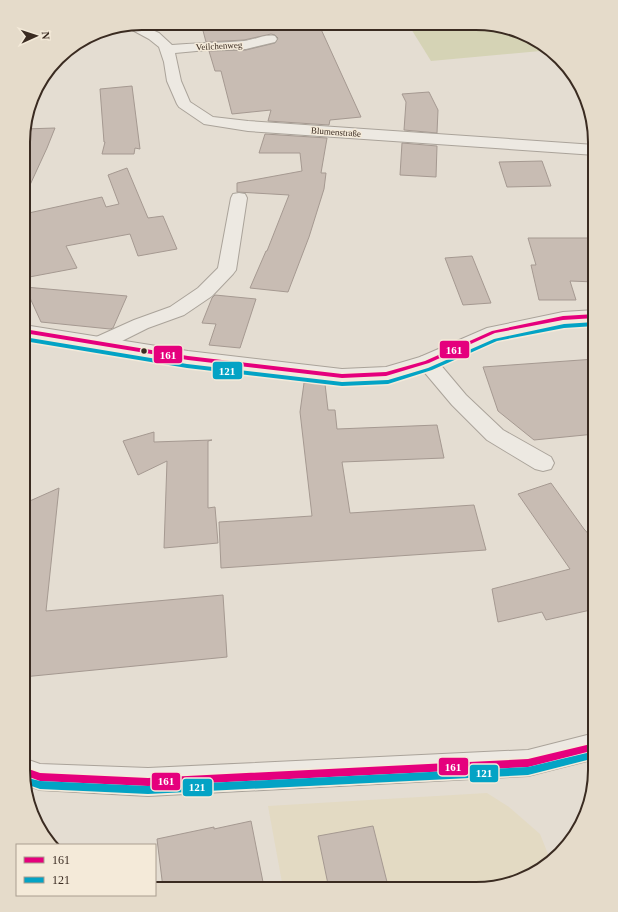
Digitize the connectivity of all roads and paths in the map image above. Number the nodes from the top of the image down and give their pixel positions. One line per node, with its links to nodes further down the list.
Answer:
1 (142, 30): 3 (street)
2 (270, 39): 3 (street, Veilchenweg)
3 (168, 50): 4 (street, Blumenstraße)
4 (588, 150)
5 (239, 198): 8 (street)
6 (588, 316): 9 (street)
7 (30, 332): 8 (street)
8 (101, 343): 9 (street)
9 (427, 362): 10 (street)
10 (543, 463)
11 (588, 748): 12 (street)
12 (30, 774)

